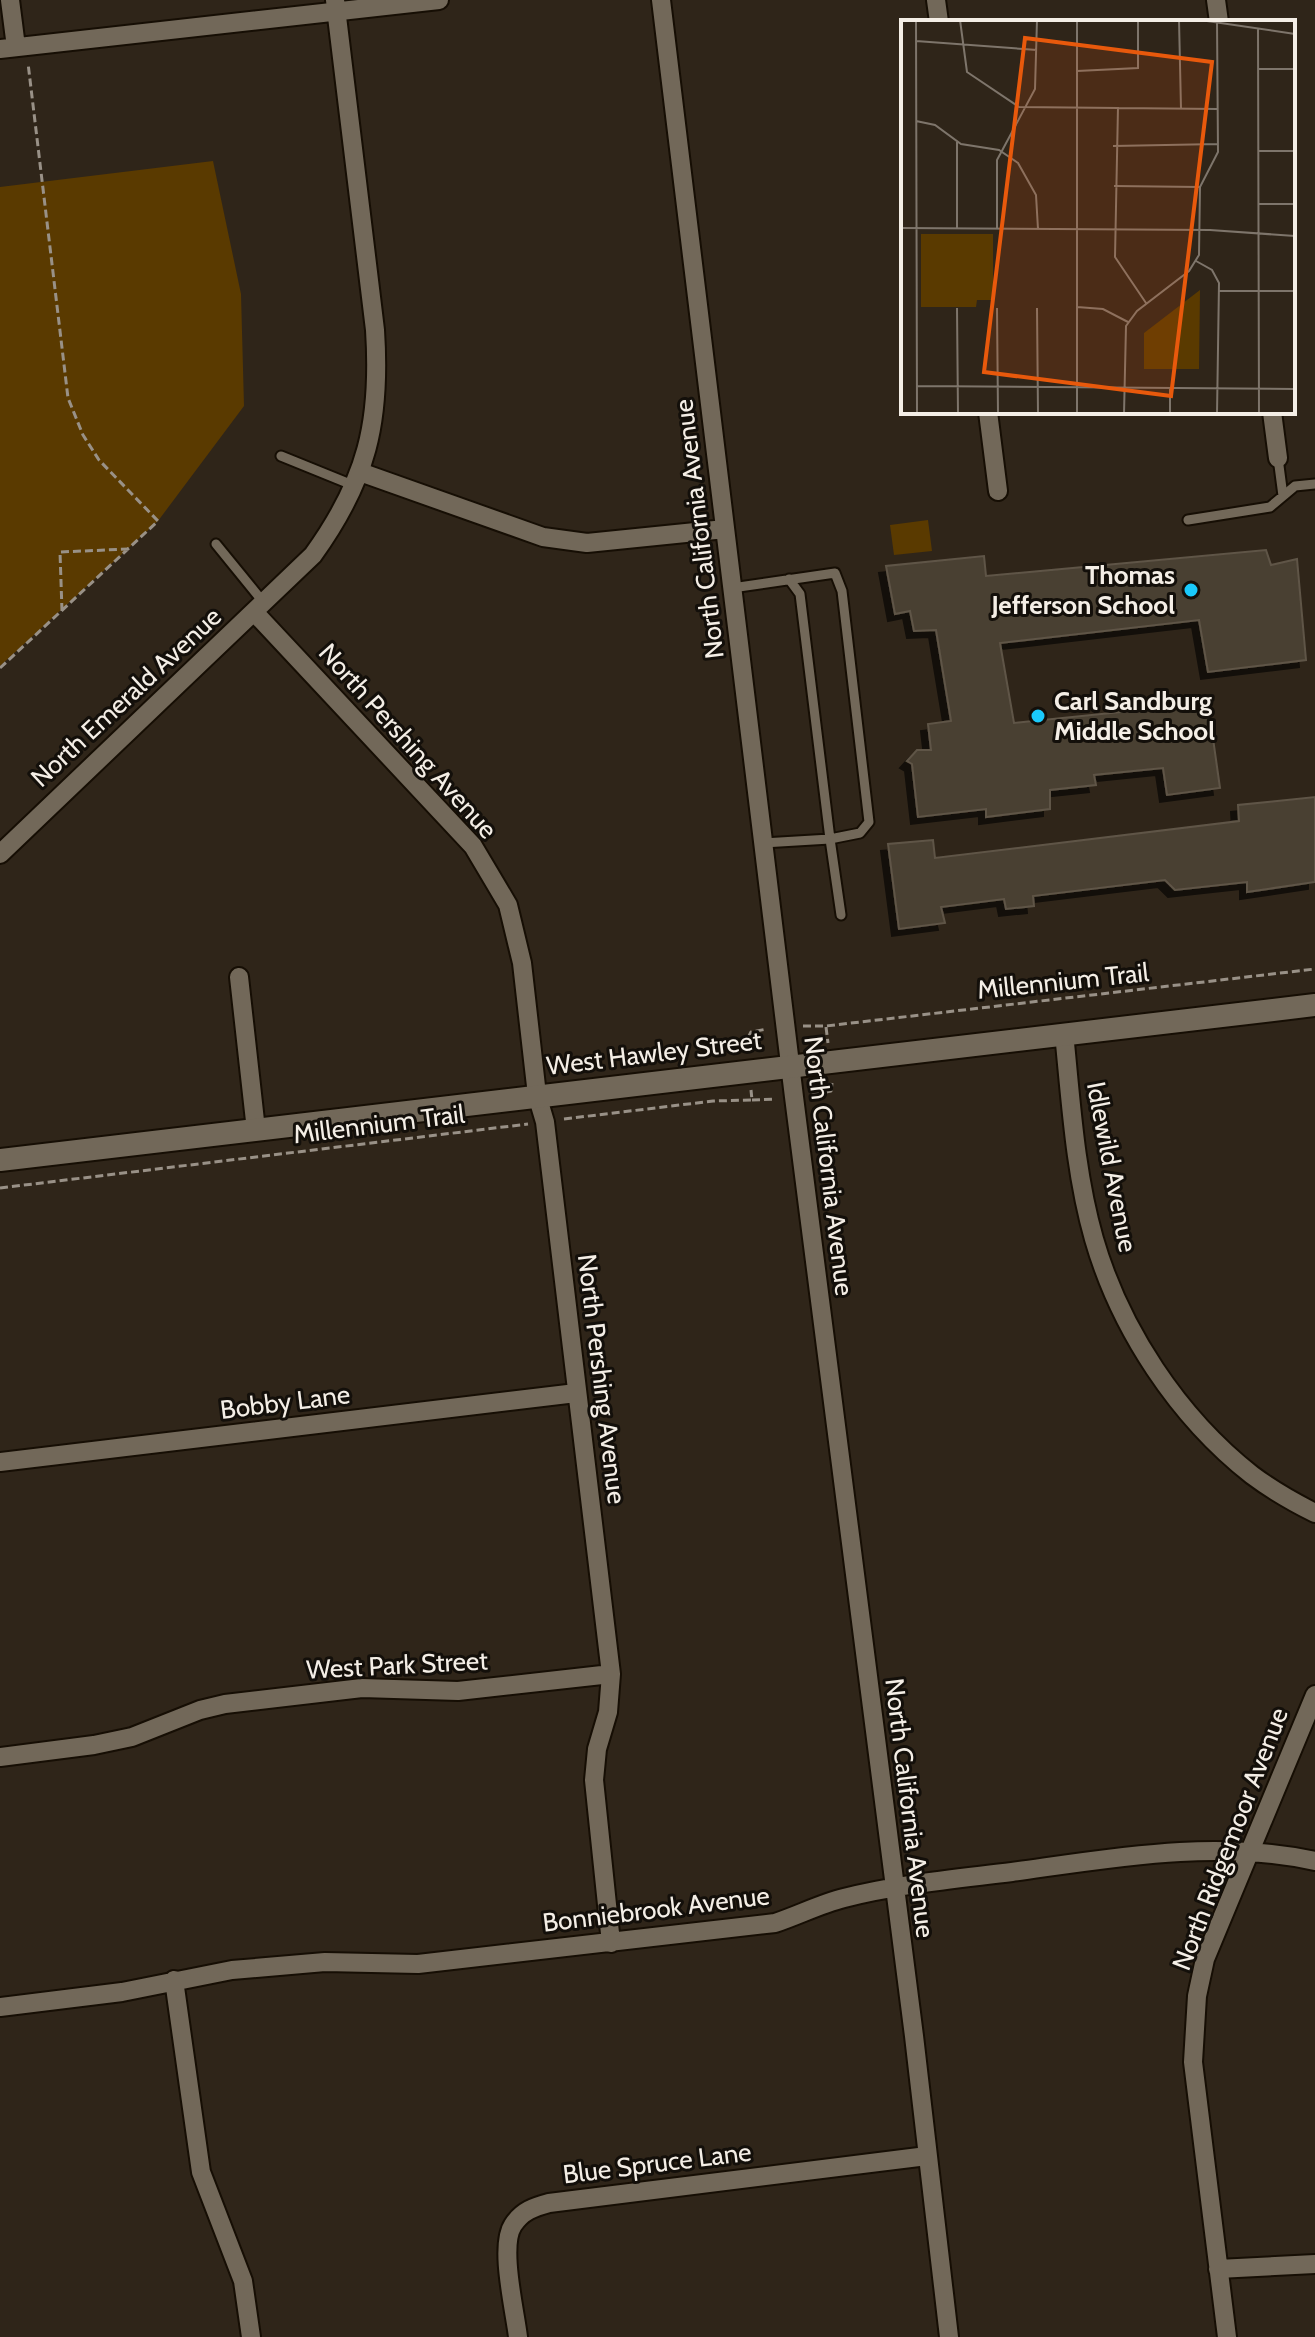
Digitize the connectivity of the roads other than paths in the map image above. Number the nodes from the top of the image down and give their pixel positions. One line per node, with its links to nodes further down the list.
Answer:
1 (10, 0): 9 (street)
2 (439, 0): 6 (street)
3 (661, 0): 19 (street, North California Avenue)
4 (936, 0): 7 (street)
5 (1216, 0): 8 (street)
6 (335, 6): 9 (street); 14 (street)
7 (939, 20)
8 (1219, 20)
9 (14, 48)
10 (988, 414): 16 (street)
11 (1272, 414): 13 (street)
12 (281, 456): 14 (lane)
13 (1278, 458): 17 (lane)
14 (358, 479): 19 (street); 23 (street)
15 (1315, 484): 17 (lane)
16 (998, 491)
17 (1283, 496): 18 (lane)
18 (1188, 520)
19 (725, 529): 22 (street, North California Avenue)
20 (216, 544): 23 (lane)
21 (789, 579): 22 (lane); 24 (lane); 24 (lane)
22 (732, 588): 25 (street, North California Avenue)
23 (259, 608): 26 (street, North Emerald Avenue); 32 (street, North Pershing Avenue)
24 (830, 839): 25 (lane); 27 (lane)
25 (763, 843): 31 (street, North California Avenue)
26 (0, 854)
27 (841, 915)
28 (239, 977): 33 (street)
29 (1315, 1005): 30 (street, West Hawley Street)
30 (1064, 1033): 31 (street, West Hawley Street); 37 (street, Idlewild Avenue)
31 (790, 1065): 32 (street, West Hawley Street); 43 (street, North California Avenue)
32 (537, 1095): 33 (street, West Hawley Street); 35 (street, North Pershing Avenue)
33 (256, 1130): 34 (street, West Hawley Street)
34 (0, 1160)
35 (576, 1393): 36 (street, Bobby Lane); 38 (street, North Pershing Avenue)
36 (0, 1462)
37 (1315, 1513)
38 (611, 1674): 40 (street, West Park Street); 44 (street, North Pershing Avenue)
39 (1315, 1695): 41 (street, North Ridgemoor Avenue)
40 (0, 1757)
41 (1248, 1852): 42 (street, Bonniebrook Avenue); 43 (street, Bonniebrook Avenue); 49 (street, North Ridgemoor Avenue)
42 (1315, 1861)
43 (894, 1887): 44 (street, Bonniebrook Avenue); 47 (street, North California Avenue)
44 (611, 1943): 45 (street, Bonniebrook Avenue)
45 (174, 1980): 46 (street, Bonniebrook Avenue); 50 (street)
46 (0, 2007)
47 (927, 2156): 51 (street, Blue Spruce Lane); 52 (street, North California Avenue)
48 (1315, 2264): 49 (street)
49 (1218, 2269): 53 (street, North Ridgemoor Avenue)
50 (251, 2337)
51 (518, 2337)
52 (949, 2337)
53 (1227, 2337)

